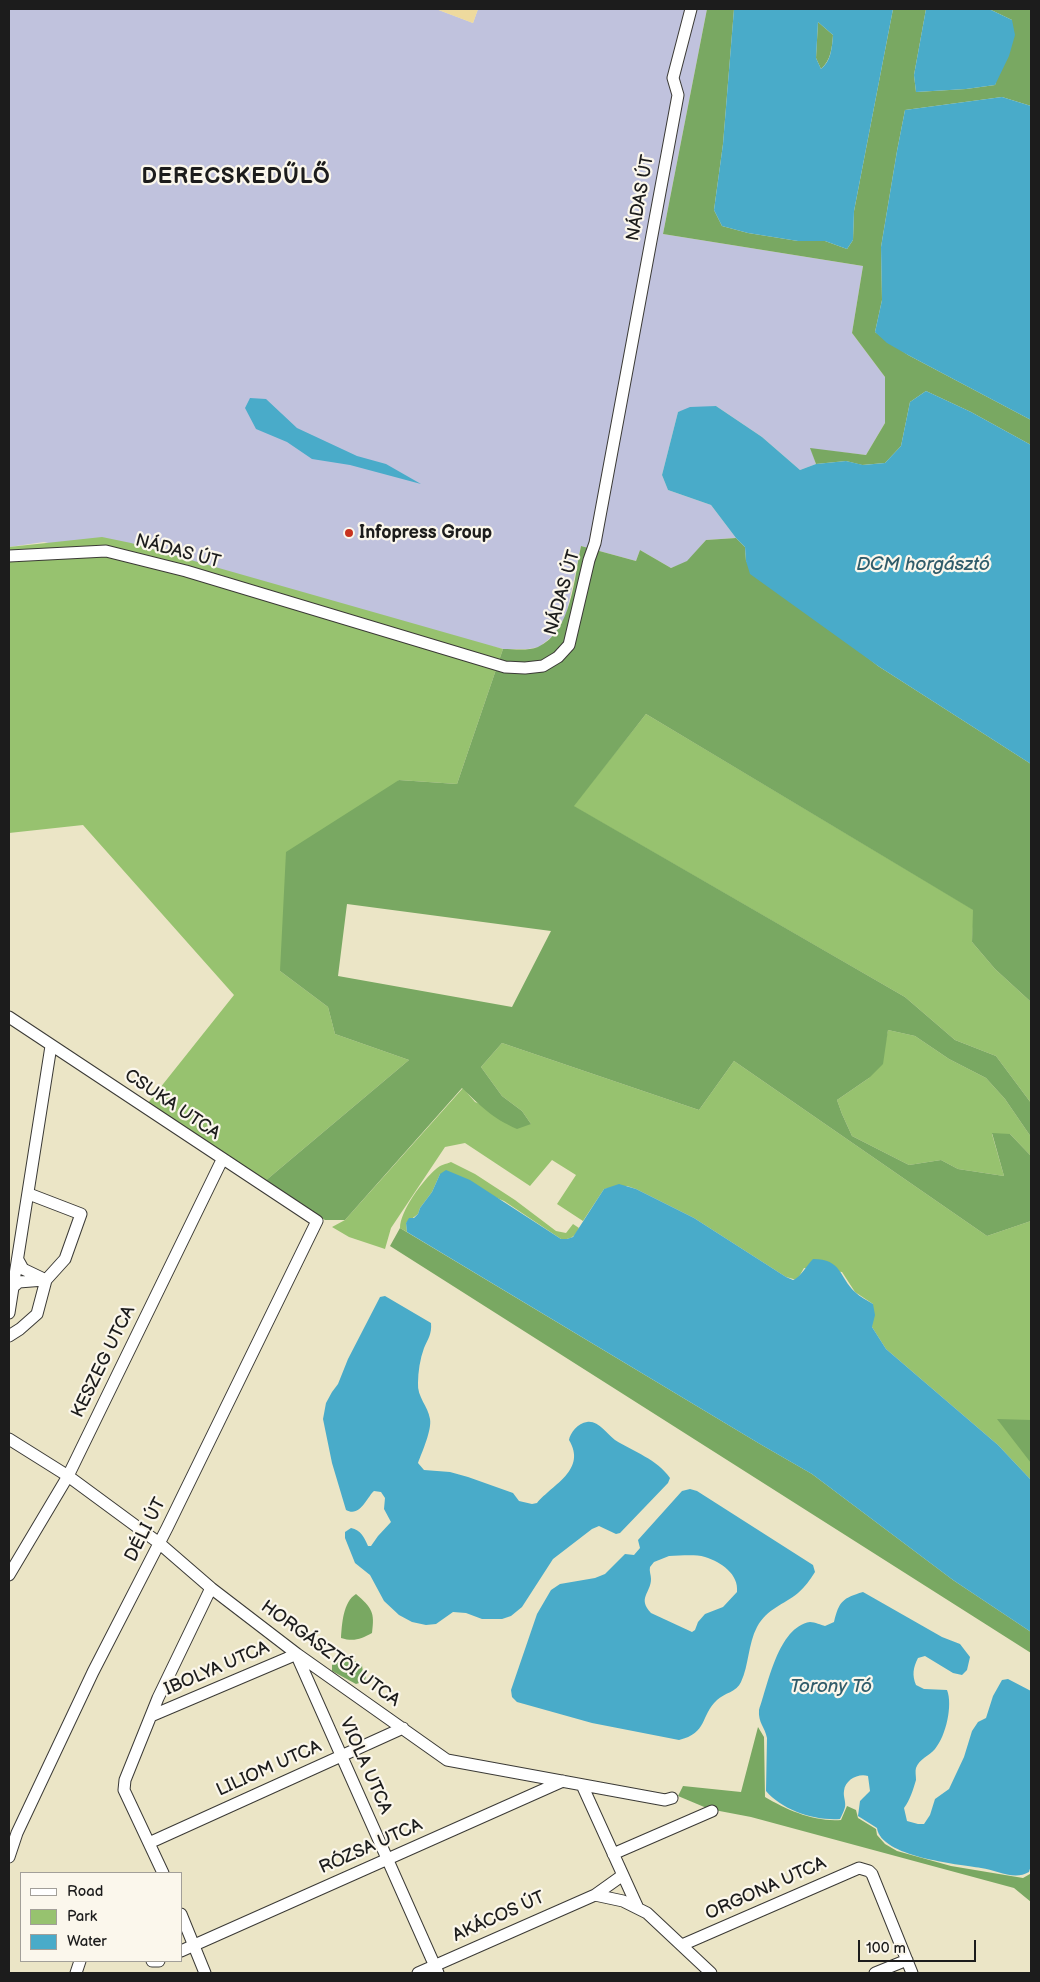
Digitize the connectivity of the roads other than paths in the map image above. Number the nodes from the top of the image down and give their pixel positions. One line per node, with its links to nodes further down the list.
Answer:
1 (691, 9): 2 (street, NÁDAS ÚT)
2 (9, 556)
3 (9, 1017): 4 (street, CSUKA UTCA)
4 (51, 1046): 5 (street, CSUKA UTCA); 6 (street)
5 (222, 1160): 7 (street, CSUKA UTCA); 14 (street, KESZEG UTCA)
6 (29, 1194): 8 (street); 9 (street)
7 (317, 1221): 15 (street, DÉLI ÚT)
8 (18, 1260): 9 (street); 10 (street)
9 (46, 1280): 10 (street); 12 (street)
10 (13, 1287): 11 (street)
11 (9, 1313)
12 (9, 1336)
13 (9, 1439): 14 (street, HORGÁSZTÓI UTCA)
14 (68, 1476): 15 (street, HORGÁSZTÓI UTCA); 16 (street, KESZEG UTCA)
15 (159, 1543): 17 (street, HORGÁSZTÓI UTCA); 26 (street, DÉLI ÚT)
16 (9, 1575)
17 (211, 1588): 18 (street, HORGÁSZTÓI UTCA); 19 (street, IBOLYA UTCA)
18 (296, 1654): 19 (street, IBOLYA UTCA); 20 (street, HORGÁSZTÓI UTCA); 21 (street, VIOLA UTCA)
19 (151, 1716): 27 (street, IBOLYA UTCA)
20 (403, 1728): 21 (street, LILIOM UTCA); 22 (street, HORGÁSZTÓI UTCA)
21 (341, 1756): 27 (street, LILIOM UTCA); 30 (street, VIOLA UTCA)
22 (563, 1781): 23 (street, HORGÁSZTÓI UTCA); 30 (street, RÓZSA UTCA)
23 (582, 1785): 24 (street, HORGÁSZTÓI UTCA); 28 (street)
24 (672, 1798)
25 (712, 1811): 28 (street)
26 (13, 1831): 29 (street, DÉLI ÚT)
27 (149, 1842): 31 (street)
28 (613, 1854): 32 (street)
29 (9, 1856)
30 (387, 1858): 37 (street, RÓZSA UTCA); 40 (street, VIOLA UTCA)
31 (163, 1872)
32 (623, 1875): 33 (street, AKÁCOS ÚT); 34 (street)
33 (595, 1894): 34 (street); 40 (street, AKÁCOS ÚT)
34 (637, 1906): 36 (street)
35 (182, 1916): 37 (street)
36 (682, 1945): 39 (street, ORGONA UTCA); 43 (street)
37 (195, 1946): 38 (street, RÓZSA UTCA); 41 (street)
38 (182, 1952)
39 (907, 1960): 44 (street); 45 (street)
40 (436, 1969): 42 (street, AKÁCOS ÚT)
41 (205, 1973)
42 (418, 1973)
43 (711, 1973)
44 (876, 1973)
45 (912, 1973)

